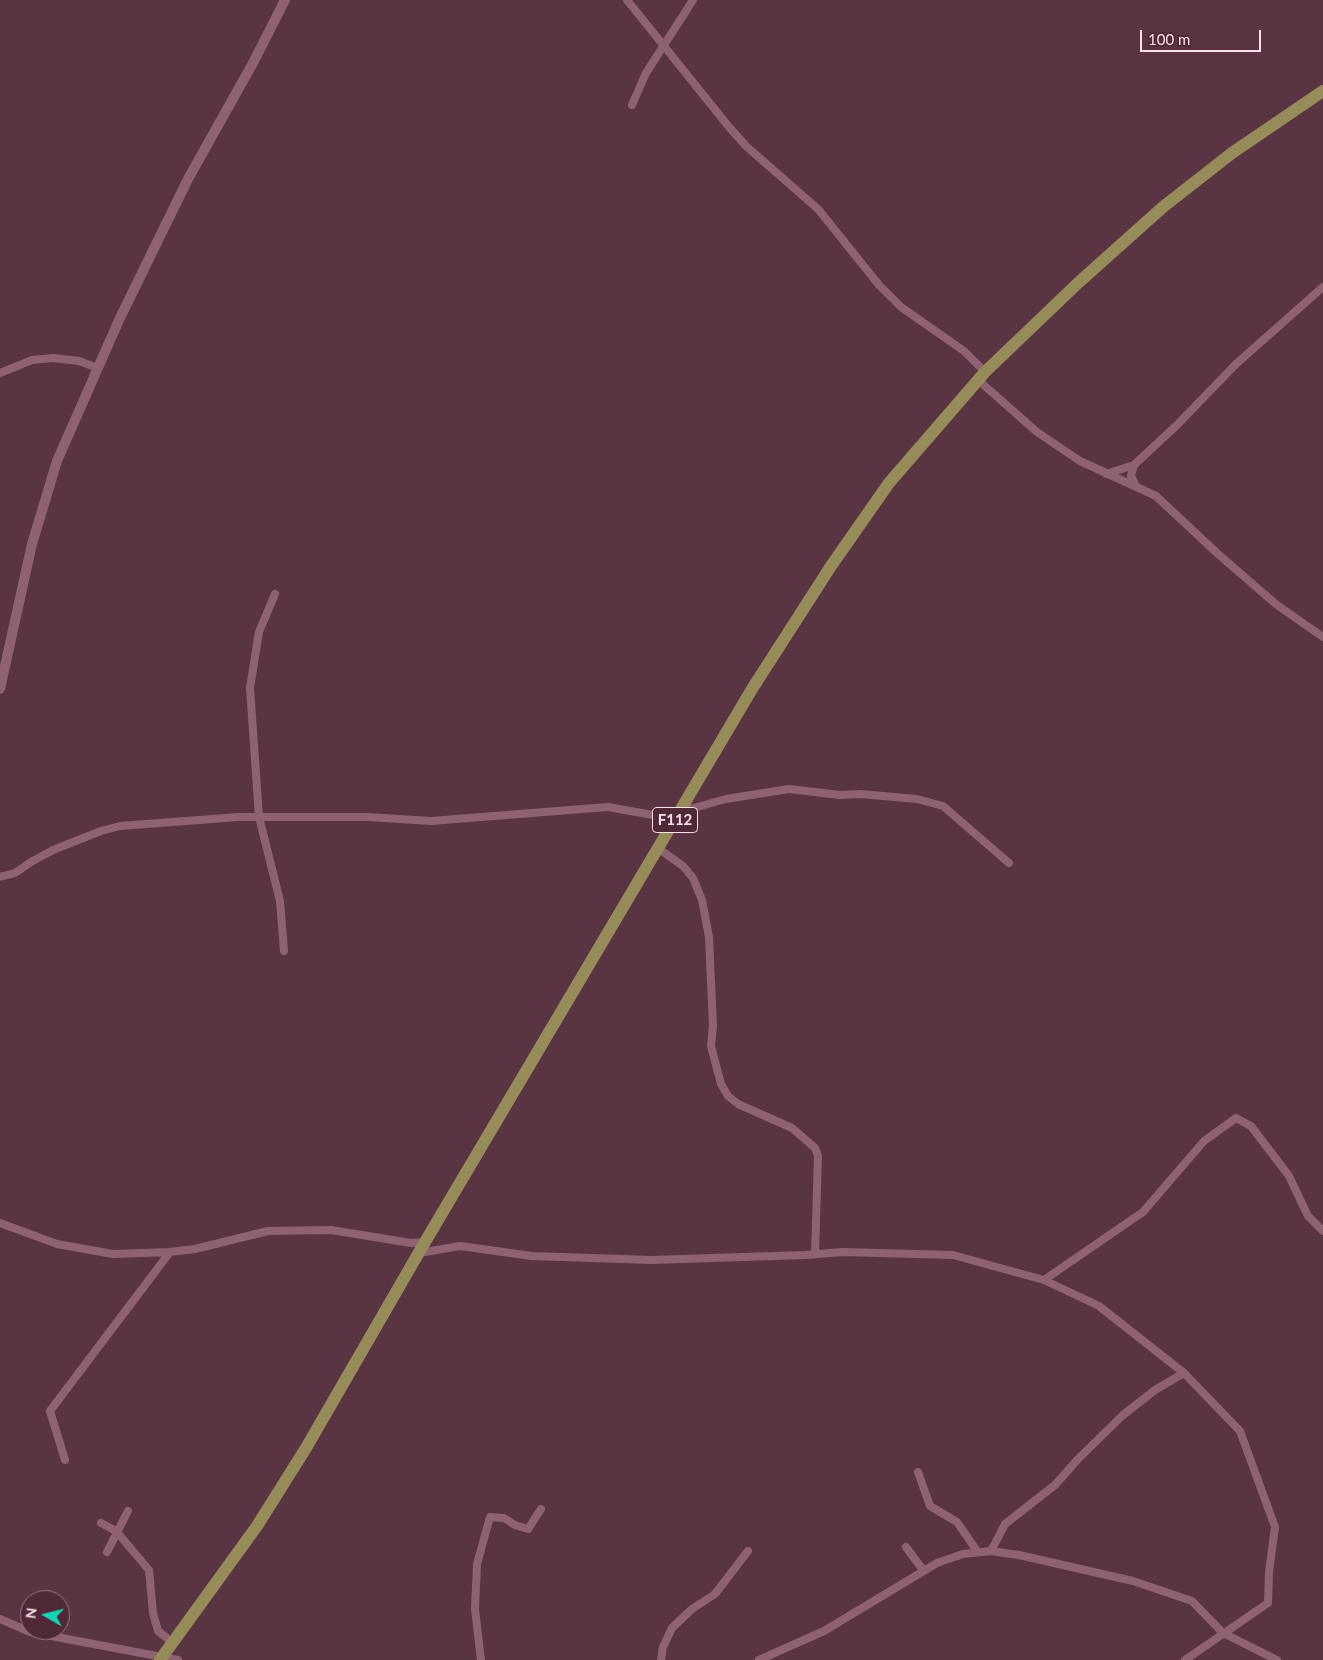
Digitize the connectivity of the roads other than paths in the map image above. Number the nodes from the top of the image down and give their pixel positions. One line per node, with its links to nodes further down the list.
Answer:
1 (284, 0): 8 (street)
2 (627, 0): 4 (street)
3 (693, 0): 4 (street)
4 (664, 47): 6 (street); 10 (street)
5 (1323, 91): 10 (main road, F112)
6 (632, 105)
7 (1323, 287): 11 (street)
8 (98, 368): 9 (street); 16 (street)
9 (0, 373)
10 (982, 376): 12 (street); 18 (main road, F112)
11 (1134, 465): 12 (street); 13 (street)
12 (1106, 474): 13 (street)
13 (1136, 486): 15 (street)
14 (274, 594): 17 (street)
15 (1323, 636)
16 (0, 689)
17 (259, 817): 18 (street); 21 (street); 22 (street)
18 (676, 818): 19 (main road, F112); 20 (street)
19 (659, 849): 25 (main road, F112); 27 (street)
20 (1009, 863)
21 (0, 877)
22 (284, 951)
23 (0, 1223): 26 (street)
24 (1323, 1231): 28 (street)
25 (422, 1247): 26 (street); 27 (street); 44 (main road, F112)
26 (170, 1252): 30 (street)
27 (815, 1254): 28 (street)
28 (1044, 1280): 29 (street)
29 (1184, 1373): 39 (street); 43 (street)
30 (65, 1460)
31 (918, 1472): 38 (street)
32 (541, 1509): 47 (street)
33 (128, 1511): 35 (street)
34 (101, 1523): 35 (street)
35 (116, 1531): 40 (street); 44 (street)
36 (906, 1547): 41 (street)
37 (748, 1551): 48 (street)
38 (976, 1551): 39 (street); 41 (street)
39 (991, 1551): 43 (street)
40 (107, 1552)
41 (923, 1570): 49 (street)
42 (0, 1619): 45 (street)
43 (1223, 1633): 50 (street); 51 (street)
44 (172, 1642): 45 (main road, F112)
45 (160, 1659): 46 (street)
46 (178, 1660)
47 (482, 1660)
48 (661, 1660)
49 (760, 1660)
50 (1185, 1660)
51 (1277, 1660)

